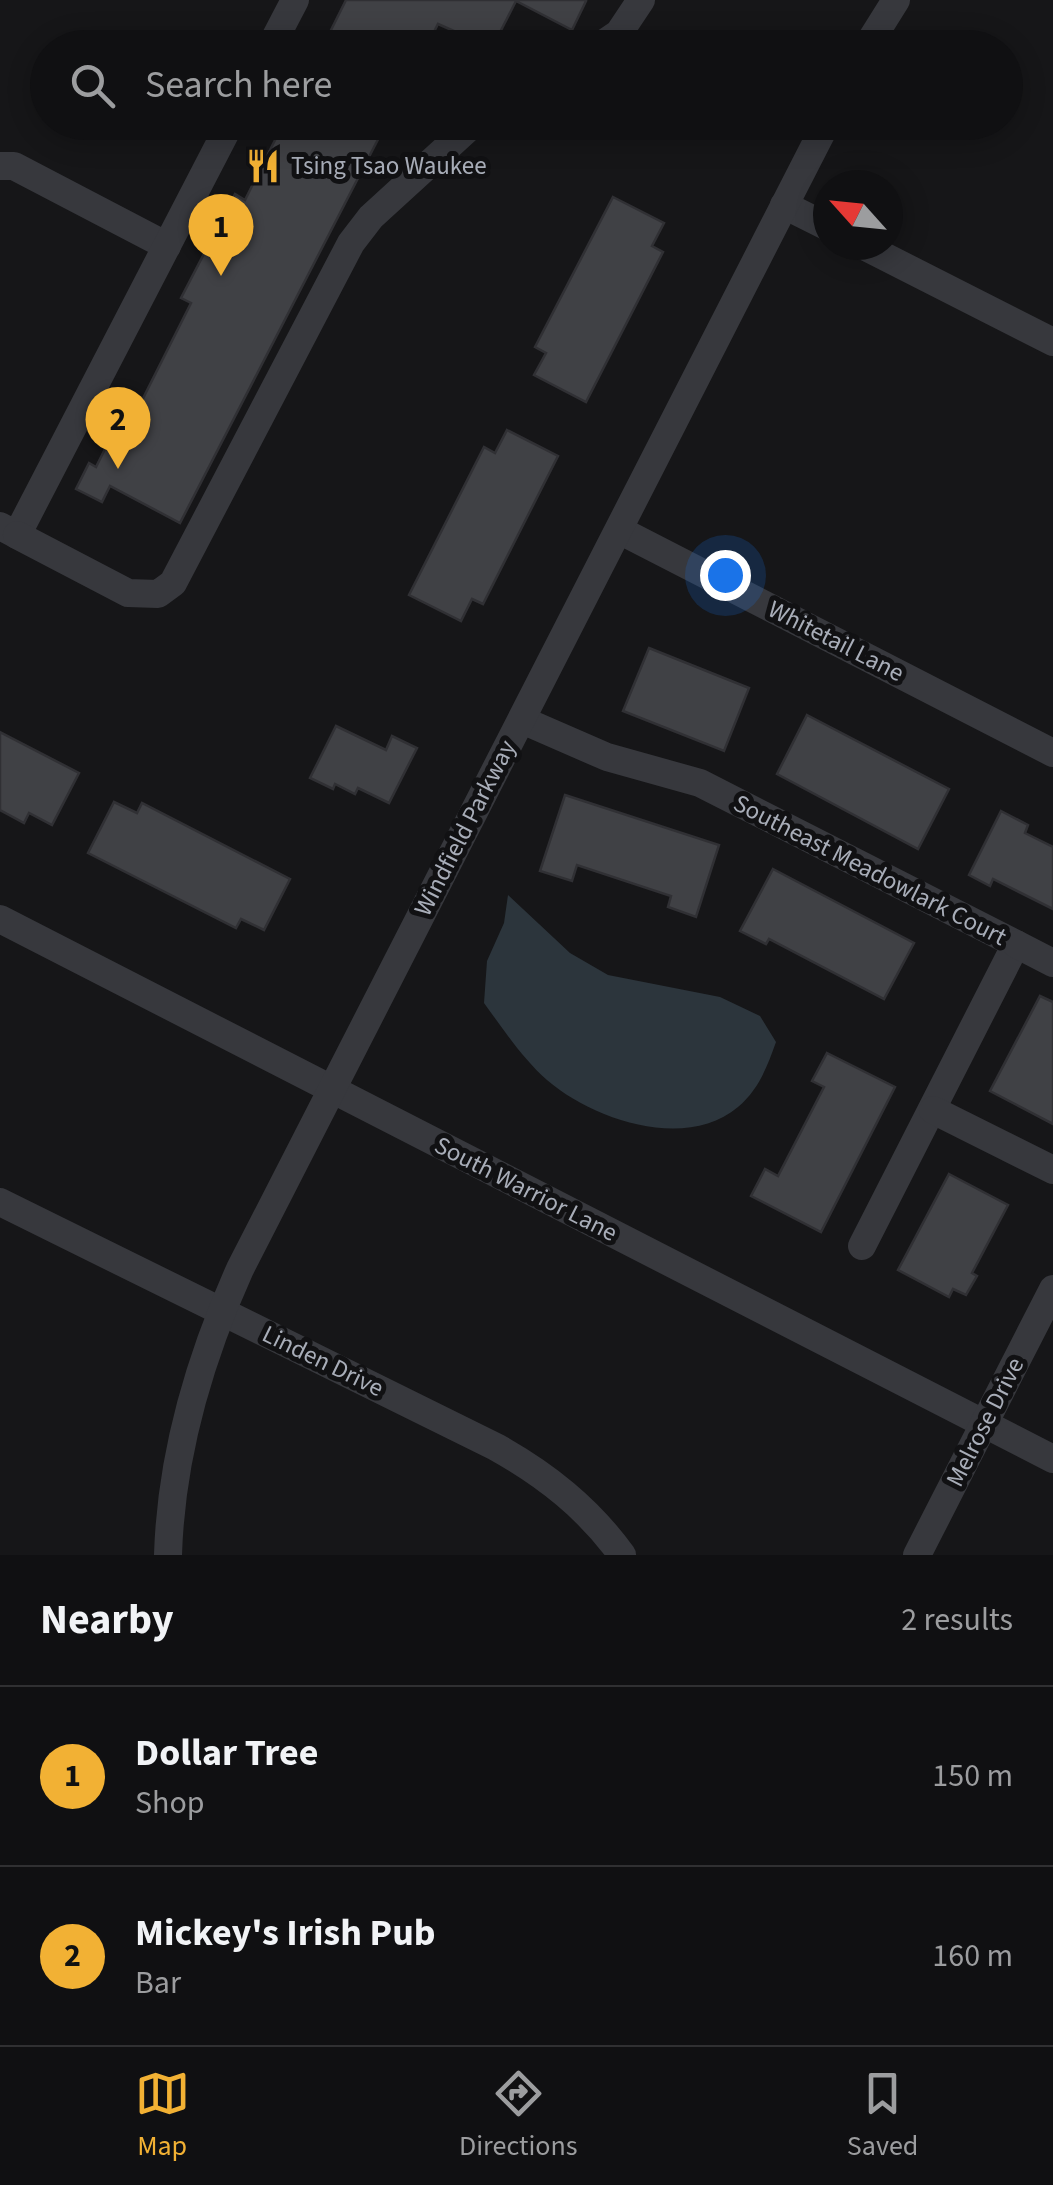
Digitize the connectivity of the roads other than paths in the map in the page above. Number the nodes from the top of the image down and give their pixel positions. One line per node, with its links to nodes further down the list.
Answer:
1 (295, 0): 4 (street)
2 (641, 0): 5 (street)
3 (896, 0): 6 (street)
4 (279, 30)
5 (622, 30)
6 (877, 30)
7 (223, 140): 13 (street)
8 (455, 140): 17 (street)
9 (818, 140): 11 (street, Windfield Parkway)
10 (0, 166): 13 (street)
11 (784, 205): 12 (street); 16 (street, Windfield Parkway)
12 (813, 220)
13 (168, 246): 17 (street)
14 (892, 260): 15 (street)
15 (1053, 342)
16 (619, 530): 18 (street, Windfield Parkway); 19 (street, Whitetail Lane)
17 (9, 531)
18 (522, 720): 21 (street, Southeast Meadowlark Court); 23 (street, Windfield Parkway)
19 (1053, 753)
20 (0, 919): 23 (street, South Warrior Lane)
21 (1016, 944): 22 (street); 24 (street, Southeast Meadowlark Court)
22 (1053, 963)
23 (332, 1089): 29 (street, Windfield Parkway); 30 (street, South Warrior Lane)
24 (933, 1110): 25 (street); 27 (street, Southeast Meadowlark Court)
25 (1053, 1170)
26 (0, 1202): 29 (street, Linden Drive)
27 (862, 1246)
28 (1053, 1288): 30 (street, Melrose Drive)
29 (221, 1311): 32 (street, Windfield Parkway); 33 (street, Linden Drive)
30 (985, 1424): 31 (street, South Warrior Lane); 34 (street, Melrose Drive)
31 (1053, 1459)
32 (168, 1555)
33 (622, 1555)
34 (917, 1555)

